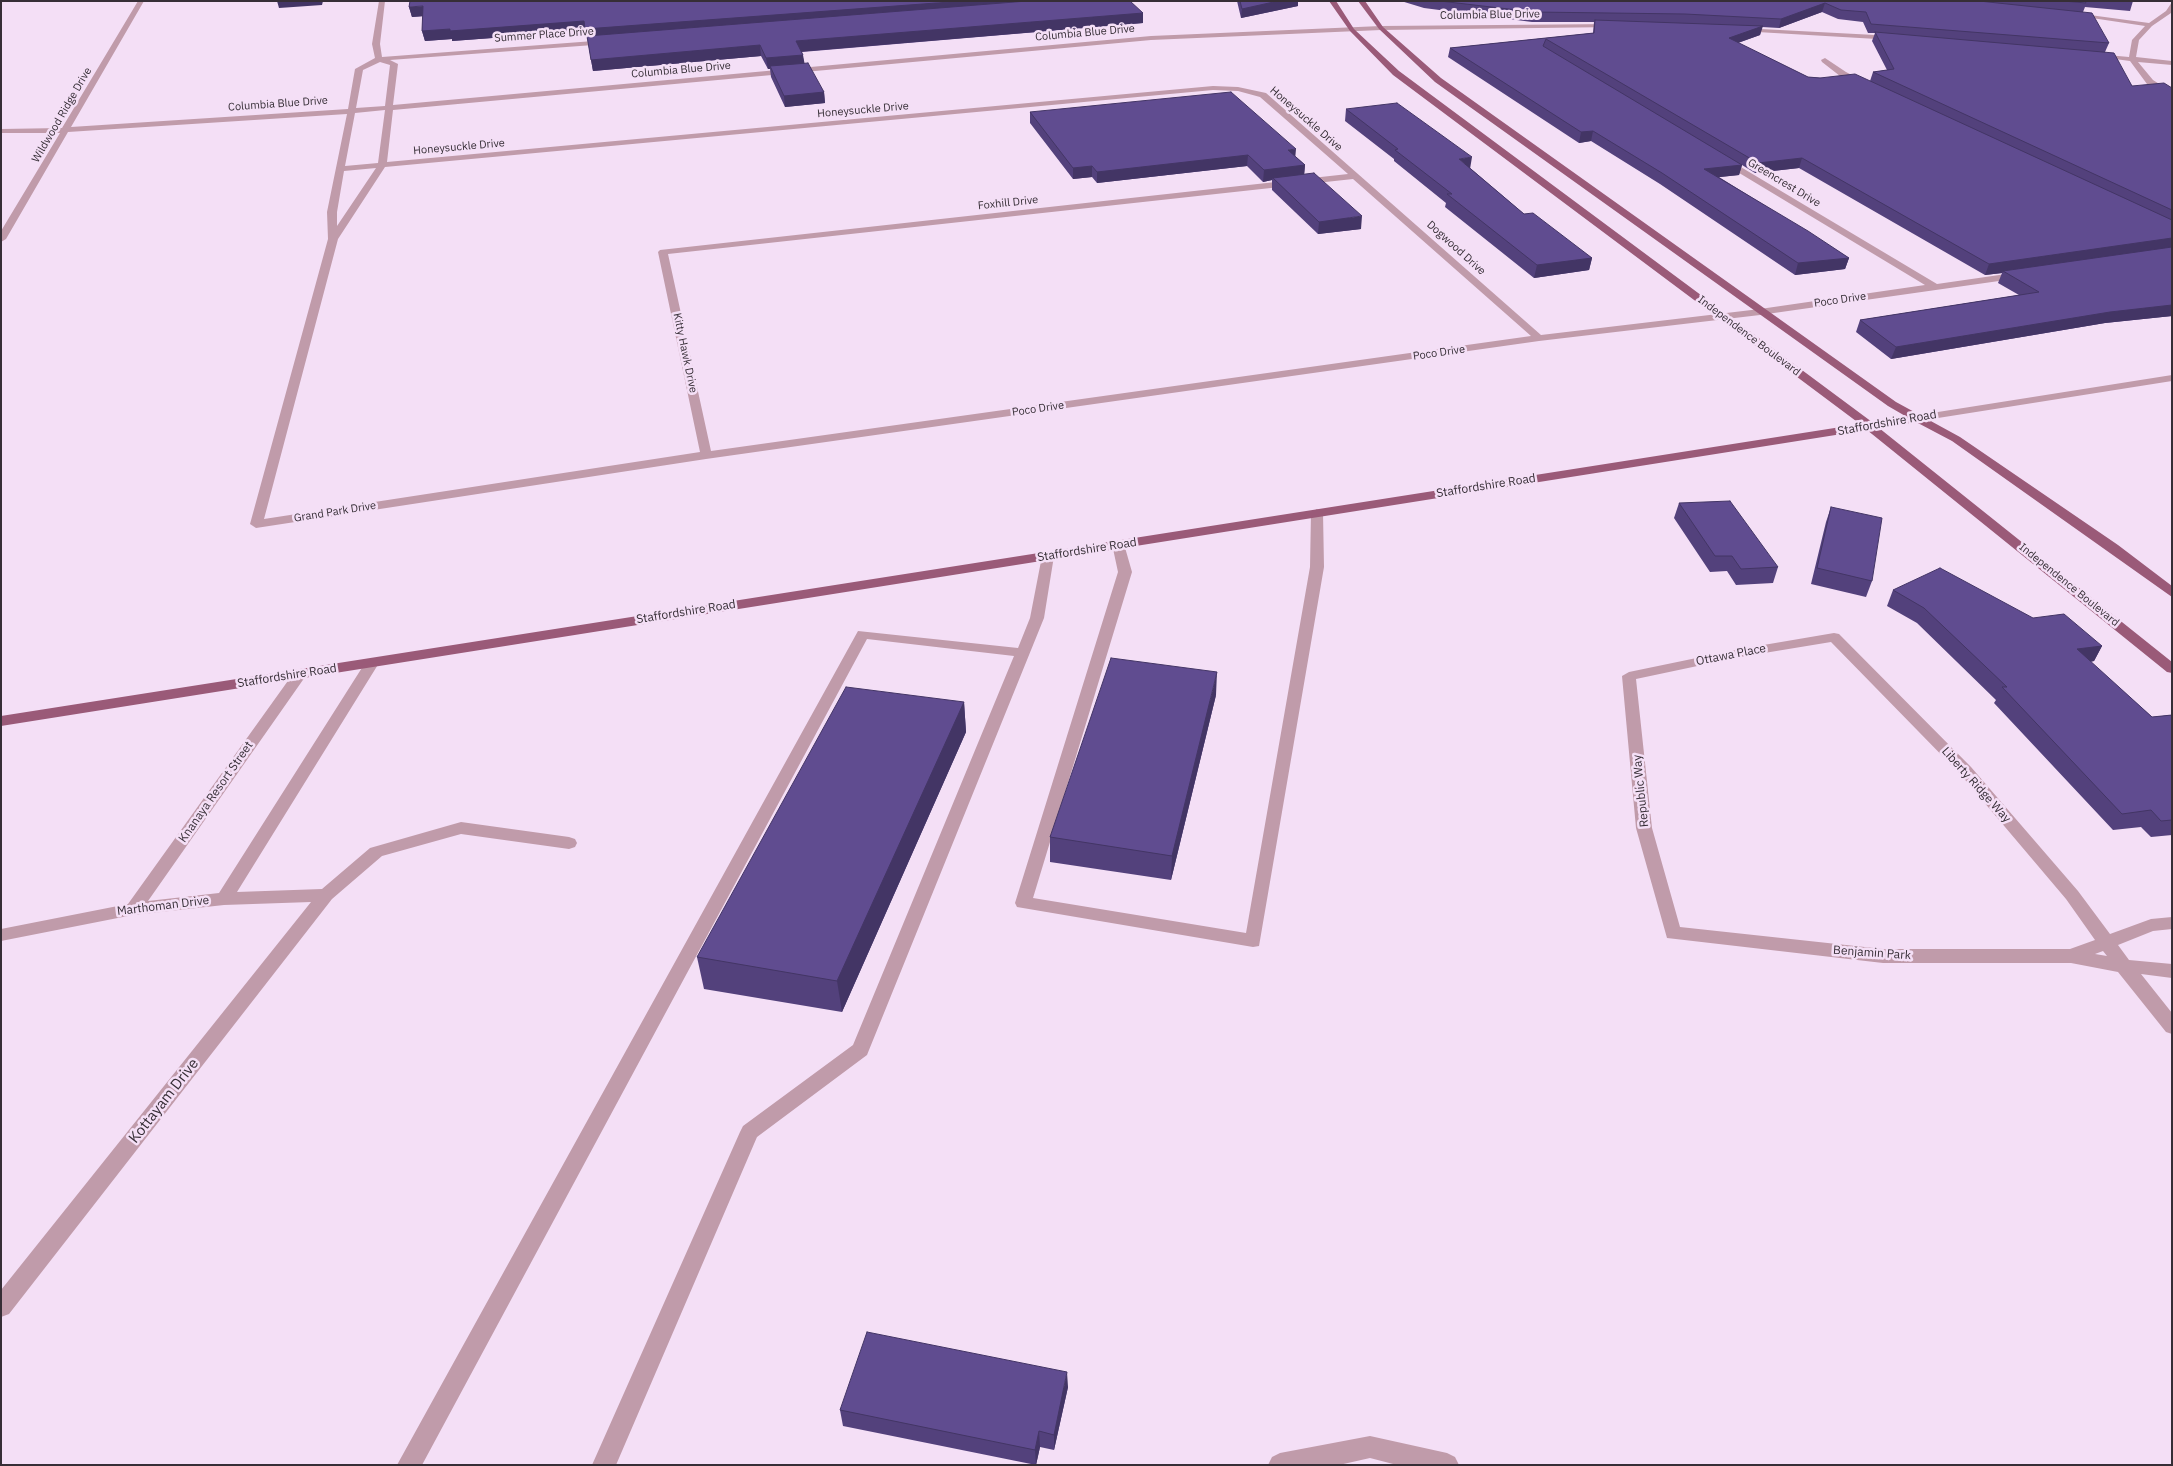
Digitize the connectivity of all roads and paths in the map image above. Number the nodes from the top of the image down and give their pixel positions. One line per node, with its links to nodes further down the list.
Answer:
1 (141, 1): 23 (street, Wildwood Ridge Drive)
2 (382, 1): 15 (street)
3 (1332, 1): 11 (main road, Independence Boulevard)
4 (1361, 1): 9 (main road, Independence Boulevard)
5 (2172, 4): 7 (street)
6 (2062, 14): 7 (street)
7 (2150, 25): 16 (street)
8 (1626, 26): 9 (street, Columbia Blue Drive)
9 (1381, 28): 11 (street, Columbia Blue Drive); 25 (main road, Independence Boulevard)
10 (1731, 29): 12 (street)
11 (1352, 30): 21 (street, Columbia Blue Drive); 26 (main road, Independence Boulevard)
12 (1902, 39)
13 (616, 41): 15 (street, Summer Place Drive)
14 (2083, 54): 16 (street)
15 (379, 59): 21 (street, Grand Park Drive); 22 (street, Grand Park Drive)
16 (2132, 59): 18 (street); 20 (street)
17 (1825, 60): 19 (street)
18 (2172, 63)
19 (1870, 86)
20 (2172, 96)
21 (390, 107): 22 (street, Columbia Blue Drive); 28 (street, Grand Park Drive)
22 (352, 110): 23 (street, Columbia Blue Drive); 29 (street, Grand Park Drive)
23 (67, 130): 24 (street, Columbia Blue Drive); 31 (street, Wildwood Ridge Drive)
24 (1, 132)
25 (1528, 146): 26 (main road); 36 (main road, Independence Boulevard)
26 (1496, 149): 37 (main road, Independence Boulevard)
27 (1714, 154): 35 (street, Greencrest Drive)
28 (382, 166): 29 (street, Honeysuckle Drive); 30 (street, Honeysuckle Drive); 32 (street, Grand Park Drive)
29 (341, 169): 32 (street, Grand Park Drive)
30 (1356, 176): 33 (street, Foxhill Drive); 38 (street, Dogwood Drive)
31 (1, 239)
32 (333, 239): 42 (street, Grand Park Drive)
33 (663, 252): 42 (street, Kitty Hawk Drive)
34 (2034, 273): 35 (street, Poco Drive)
35 (1935, 287): 36 (street, Poco Drive)
36 (1760, 312): 37 (street, Poco Drive); 40 (main road, Independence Boulevard)
37 (1723, 316): 38 (street, Poco Drive); 41 (main road, Independence Boulevard)
38 (1539, 338): 42 (street, Poco Drive)
39 (2172, 378): 40 (street, Staffordshire Road)
40 (1919, 418): 41 (main road, Staffordshire Road); 46 (main road, Independence Boulevard)
41 (1870, 426): 43 (main road, Staffordshire Road); 50 (main road, Independence Boulevard)
42 (706, 455)
43 (1317, 514): 44 (main road, Staffordshire Road); 44 (street)
44 (1118, 544): 45 (main road, Staffordshire Road)
45 (1048, 556): 48 (street); 49 (main road, Staffordshire Road)
46 (2172, 593)
47 (1834, 638): 52 (street, Ottawa Place); 61 (street, Liberty Ridge Way)
48 (1024, 653): 67 (street); 68 (street)
49 (372, 663): 51 (main road, Staffordshire Road); 56 (street)
50 (2172, 668)
51 (300, 674): 53 (main road, Staffordshire Road); 57 (street, Knanaya Resort Street)
52 (1629, 676): 59 (street, Republic Way)
53 (1, 721)
54 (569, 843): 55 (street, Kottayam Drive)
55 (326, 895): 56 (street, Marthoman Drive); 66 (street, Kottayam Drive)
56 (224, 898): 57 (street, Marthoman Drive)
57 (133, 909): 60 (street, Marthoman Drive)
58 (2172, 923): 61 (street)
59 (1673, 933): 62 (street, Benjamin Park)
60 (1, 935)
61 (2107, 942): 62 (street); 63 (street, Liberty Ridge Way)
62 (2072, 956): 63 (street)
63 (2124, 966): 64 (street); 65 (street, Liberty Ridge Way)
64 (2172, 972)
65 (2172, 1027)
66 (1, 1307)
67 (409, 1465)
68 (604, 1465)
69 (1280, 1465): 70 (street)
70 (1447, 1465)

